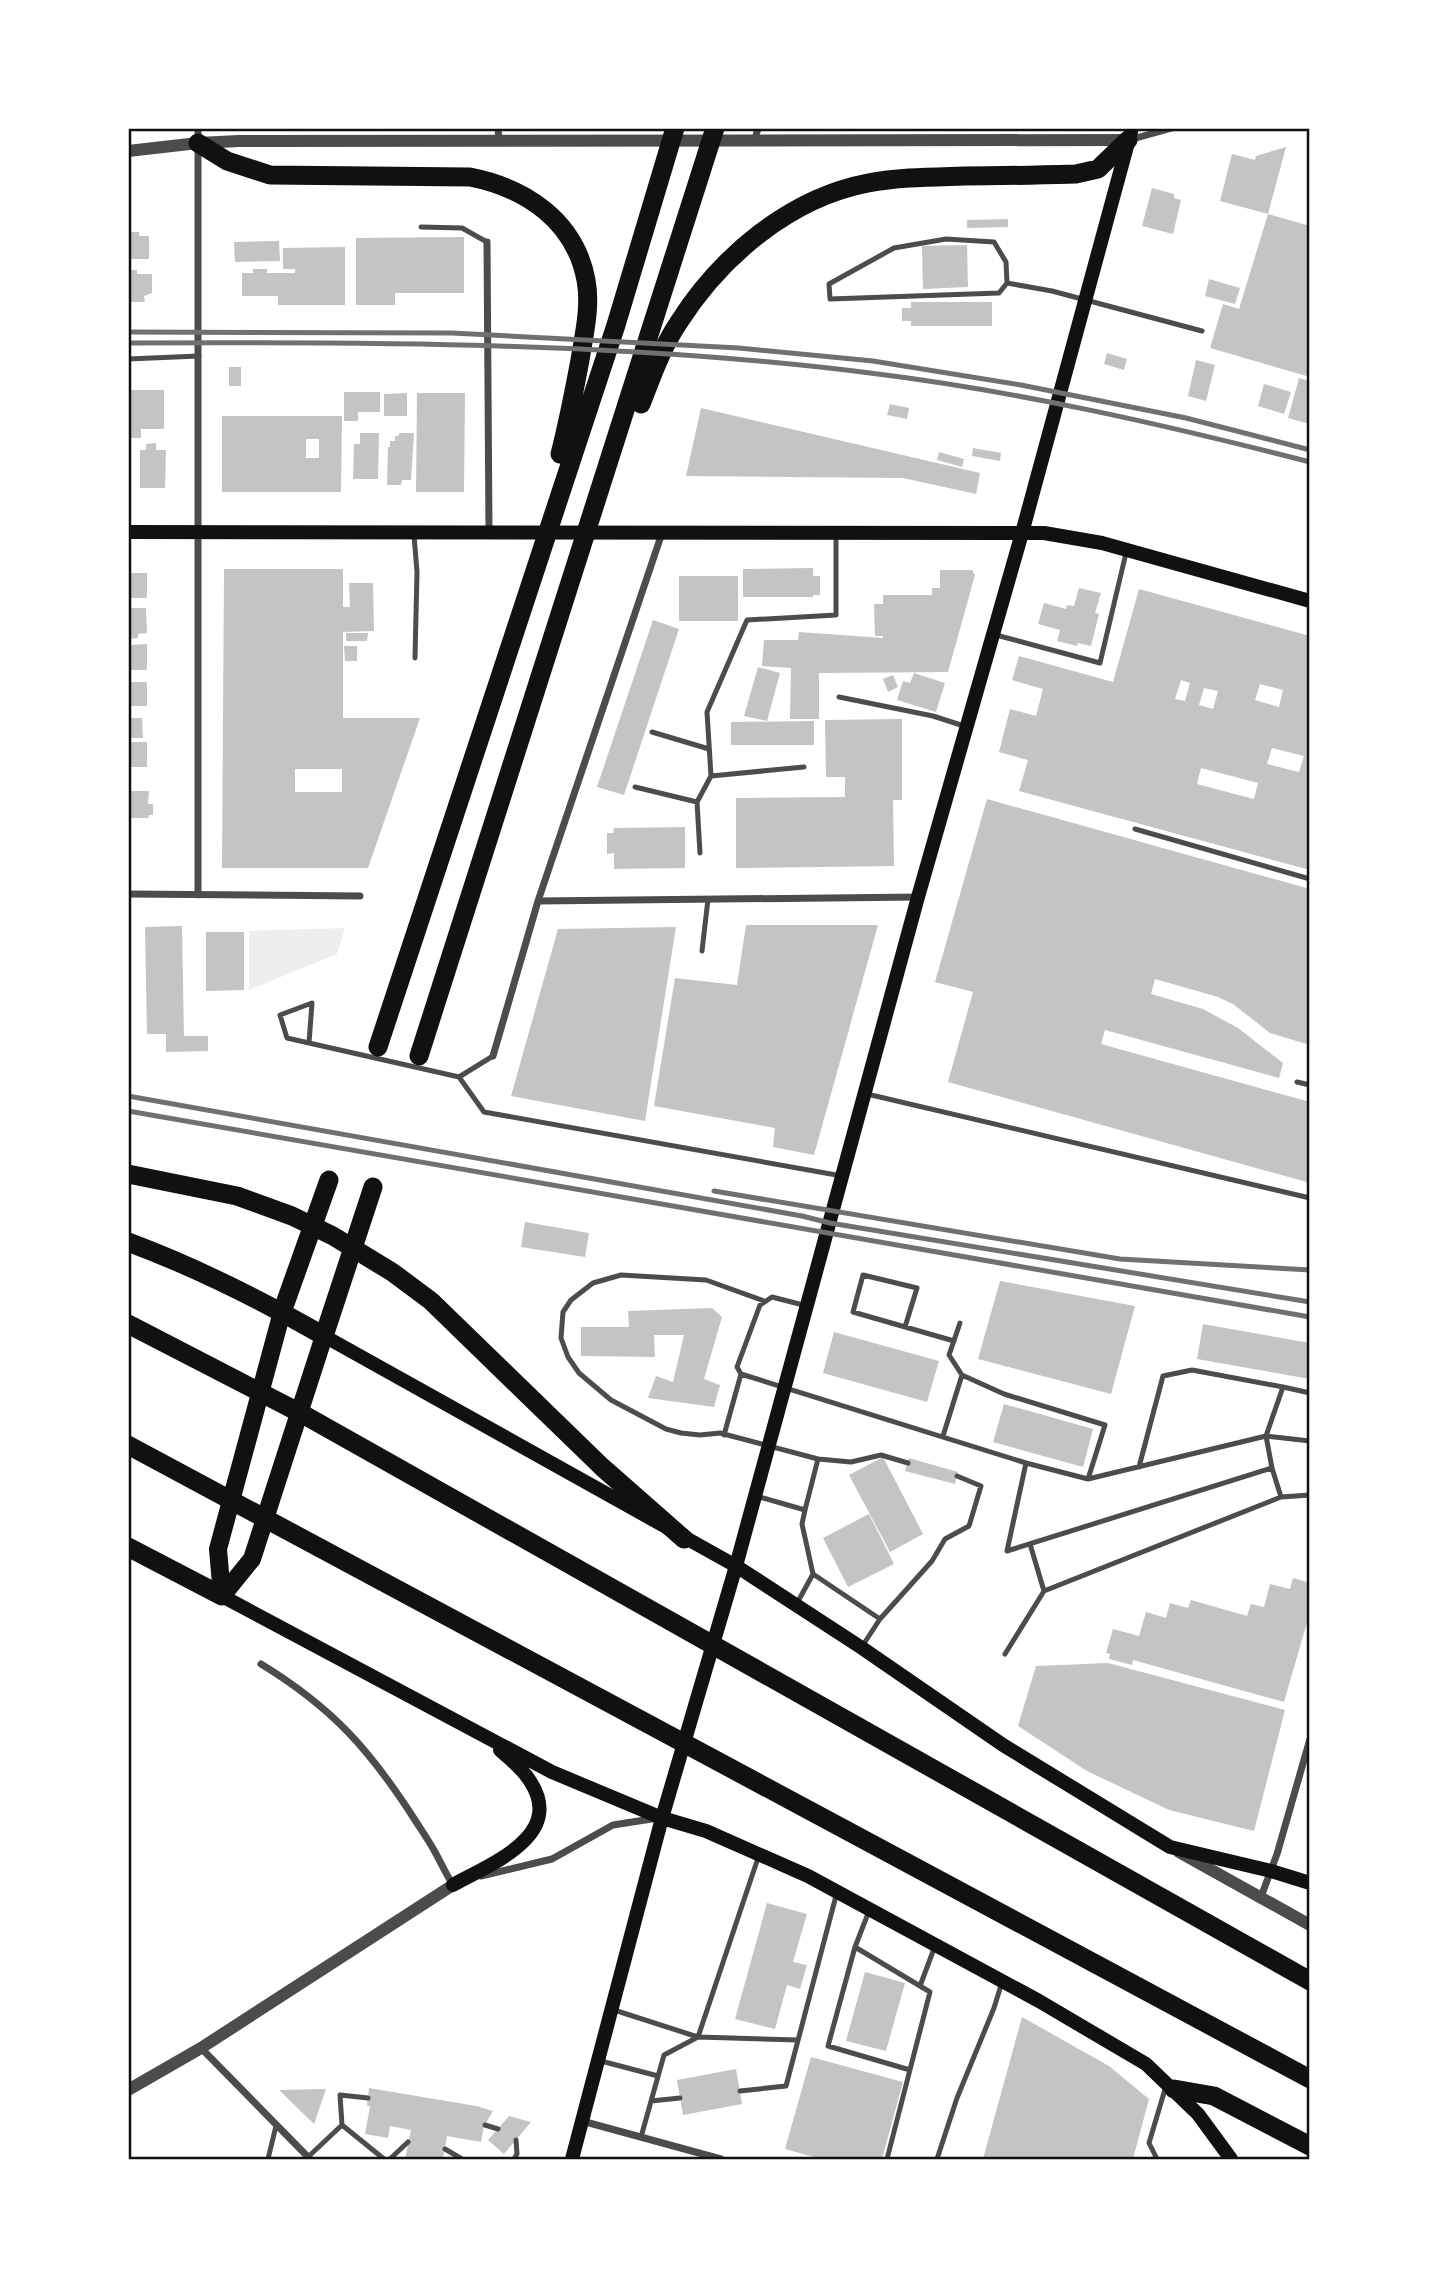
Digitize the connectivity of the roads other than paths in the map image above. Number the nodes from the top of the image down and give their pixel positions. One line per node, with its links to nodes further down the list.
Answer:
1 (675, 128): 25 (highway)
2 (715, 128): 27 (highway)
3 (1172, 128): 7 (street)
4 (498, 134): 5 (street); 8 (street)
5 (633, 134): 6 (street)
6 (757, 134): 7 (street)
7 (1130, 134): 13 (main road); 27 (highway)
8 (198, 135): 9 (street); 15 (street); 25 (highway)
9 (128, 151)
10 (421, 227): 11 (lane)
11 (487, 242): 20 (street)
12 (1007, 283): 12 (lane); 13 (lane)
13 (1084, 300): 14 (lane); 23 (main road)
14 (1202, 331)
15 (199, 356): 16 (lane); 18 (street)
16 (128, 359)
17 (128, 532): 18 (main road)
18 (198, 532): 19 (main road); 42 (street)
19 (414, 532): 20 (main road); 29 (lane)
20 (489, 532): 21 (main road)
21 (662, 533): 22 (main road); 46 (street)
22 (836, 533): 23 (main road); 33 (lane)
23 (1022, 533): 24 (main road); 28 (main road)
24 (1126, 550): 26 (main road); 28 (lane)
25 (524, 598): 49 (highway)
26 (1310, 601)
27 (560, 614): 50 (highway)
28 (993, 635): 31 (main road)
29 (415, 657)
30 (839, 697): 31 (lane)
31 (967, 726): 44 (main road)
32 (652, 732): 33 (lane)
33 (709, 748): 35 (lane)
34 (804, 767): 35 (lane)
35 (711, 776): 37 (lane)
36 (635, 787): 37 (lane)
37 (697, 802): 39 (lane)
38 (1135, 829): 40 (lane)
39 (700, 853)
40 (1310, 879)
41 (128, 894): 42 (street)
42 (198, 895): 43 (street)
43 (360, 896)
44 (918, 897): 45 (street); 55 (main road)
45 (708, 899): 46 (street); 47 (lane)
46 (538, 901): 51 (street)
47 (702, 951)
48 (309, 1043): 48 (lane); 52 (lane)
49 (378, 1047)
50 (419, 1056)
51 (494, 1056): 52 (lane)
52 (459, 1077): 57 (lane)
53 (1297, 1082): 54 (lane)
54 (1310, 1085)
55 (864, 1093): 57 (main road); 60 (lane)
56 (128, 1174): 92 (highway)
57 (842, 1176): 63 (main road)
58 (330, 1180): 64 (highway)
59 (373, 1187): 68 (highway)
60 (1310, 1198)
61 (128, 1242): 64 (highway)
62 (764, 1301): 63 (lane); 70 (lane); 75 (lane)
63 (807, 1306): 72 (main road)
64 (282, 1312): 68 (highway); 98 (highway)
65 (960, 1323): 69 (lane)
66 (128, 1324): 119 (highway)
67 (905, 1327): 67 (lane); 69 (lane)
68 (324, 1336): 92 (main road); 98 (highway)
69 (954, 1341): 71 (lane)
70 (741, 1374): 72 (lane); 75 (lane)
71 (962, 1375): 76 (lane); 87 (lane)
72 (785, 1386): 76 (lane); 80 (main road)
73 (1283, 1387): 74 (lane); 77 (lane); 84 (lane)
74 (1310, 1393)
75 (724, 1435): 80 (lane)
76 (943, 1436): 82 (lane)
77 (1266, 1436): 78 (lane); 84 (lane); 85 (lane)
78 (1310, 1441)
79 (128, 1445): 128 (highway)
80 (769, 1446): 81 (lane); 89 (main road)
81 (818, 1459): 83 (lane); 91 (lane)
82 (1026, 1462): 87 (lane); 93 (lane)
83 (908, 1463)
84 (1139, 1467): 87 (lane)
85 (1272, 1468): 90 (lane); 93 (lane)
86 (957, 1476): 100 (lane)
87 (1088, 1479)
88 (1310, 1495): 90 (lane)
89 (755, 1496): 91 (lane); 95 (main road)
90 (1281, 1497): 97 (lane)
91 (805, 1510): 96 (lane)
92 (684, 1539): 95 (main road)
93 (1030, 1544): 97 (lane)
94 (128, 1547): 98 (highway)
95 (736, 1566): 99 (main road); 106 (main road)
96 (813, 1574): 99 (lane); 100 (lane)
97 (1044, 1591): 102 (lane)
98 (222, 1596): 104 (main road)
99 (796, 1605): 101 (main road)
100 (880, 1619): 101 (lane)
101 (862, 1648): 107 (main road)
102 (1005, 1654)
103 (261, 1664): 111 (street)
104 (481, 1733): 106 (main road); 111 (main road)
105 (1310, 1739): 109 (street)
106 (662, 1818): 108 (main road); 111 (street); 121 (main road)
107 (1170, 1847): 109 (main road); 113 (street)
108 (759, 1855): 112 (main road); 122 (lane)
109 (1271, 1871): 110 (main road); 113 (street)
110 (1310, 1884)
111 (453, 1885): 124 (street)
112 (836, 1892): 114 (main road); 123 (lane)
113 (1261, 1897): 115 (street)
114 (870, 1910): 116 (main road); 117 (lane)
115 (1310, 1925)
116 (936, 1946): 118 (main road); 120 (lane)
117 (855, 1947): 120 (lane); 126 (lane)
118 (1002, 1981): 129 (main road); 154 (lane)
119 (1310, 1981)
120 (920, 1986): 126 (lane)
121 (611, 2009): 122 (lane); 125 (main road)
122 (698, 2037): 123 (lane); 127 (lane)
123 (798, 2040): 131 (lane)
124 (201, 2048): 130 (street); 138 (street)
125 (598, 2060): 127 (lane); 135 (main road)
126 (910, 2070): 153 (lane)
127 (657, 2076): 134 (lane)
128 (1310, 2079)
129 (1171, 2086): 143 (highway); 155 (lane); 156 (main road)
130 (128, 2090)
131 (740, 2091)
132 (368, 2098): 136 (lane)
133 (680, 2098): 134 (lane)
134 (651, 2101): 140 (lane)
135 (582, 2121): 140 (street); 151 (main road)
136 (342, 2125): 145 (lane); 147 (lane)
137 (485, 2125): 139 (lane)
138 (276, 2126): 145 (street); 146 (lane)
139 (498, 2129)
140 (641, 2137): 152 (street)
141 (516, 2140): 150 (lane)
142 (408, 2142): 148 (lane)
143 (1310, 2147)
144 (444, 2149): 149 (lane)
145 (309, 2158)
146 (268, 2159)
147 (384, 2159)
148 (390, 2159)
149 (462, 2159)
150 (514, 2159)
151 (572, 2159)
152 (721, 2159)
153 (887, 2159)
154 (937, 2159)
155 (1157, 2159)
156 (1231, 2159)

